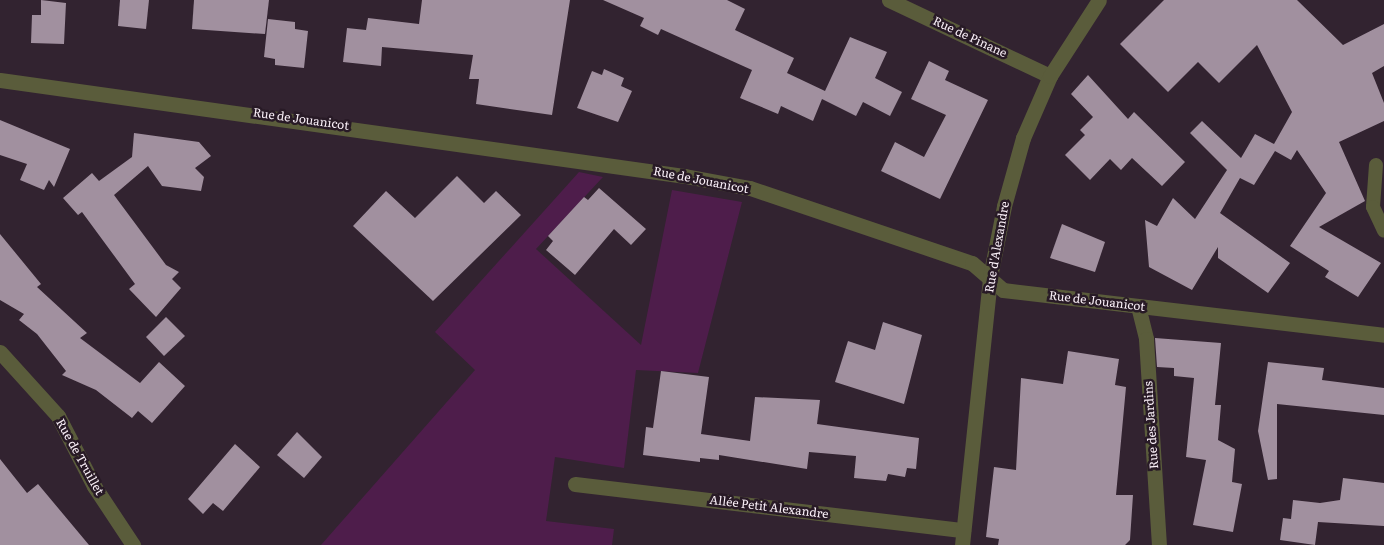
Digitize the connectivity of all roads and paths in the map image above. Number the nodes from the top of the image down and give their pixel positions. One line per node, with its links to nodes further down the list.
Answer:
1 (889, 0): 3 (street, Rue de Pinane)
2 (1099, 0): 3 (street, Rue d'Alexandre)
3 (1050, 76): 7 (street, Rue d'Alexandre)
4 (0, 80): 7 (street, Rue de Jouanicot)
5 (1376, 165): 6 (lane)
6 (1384, 231)
7 (990, 277): 8 (street, Rue de Jouanicot); 12 (street, Rue d'Alexandre)
8 (1138, 306): 9 (street, Rue de Jouanicot); 15 (street, Rue des Jardins)
9 (1384, 335)
10 (0, 352): 13 (street, Rue de Truillet)
11 (575, 484): 12 (street, Allée Petit Alexandre)
12 (963, 530): 14 (street, Rue d'Alexandre)
13 (133, 545)
14 (962, 545)
15 (1159, 545)

